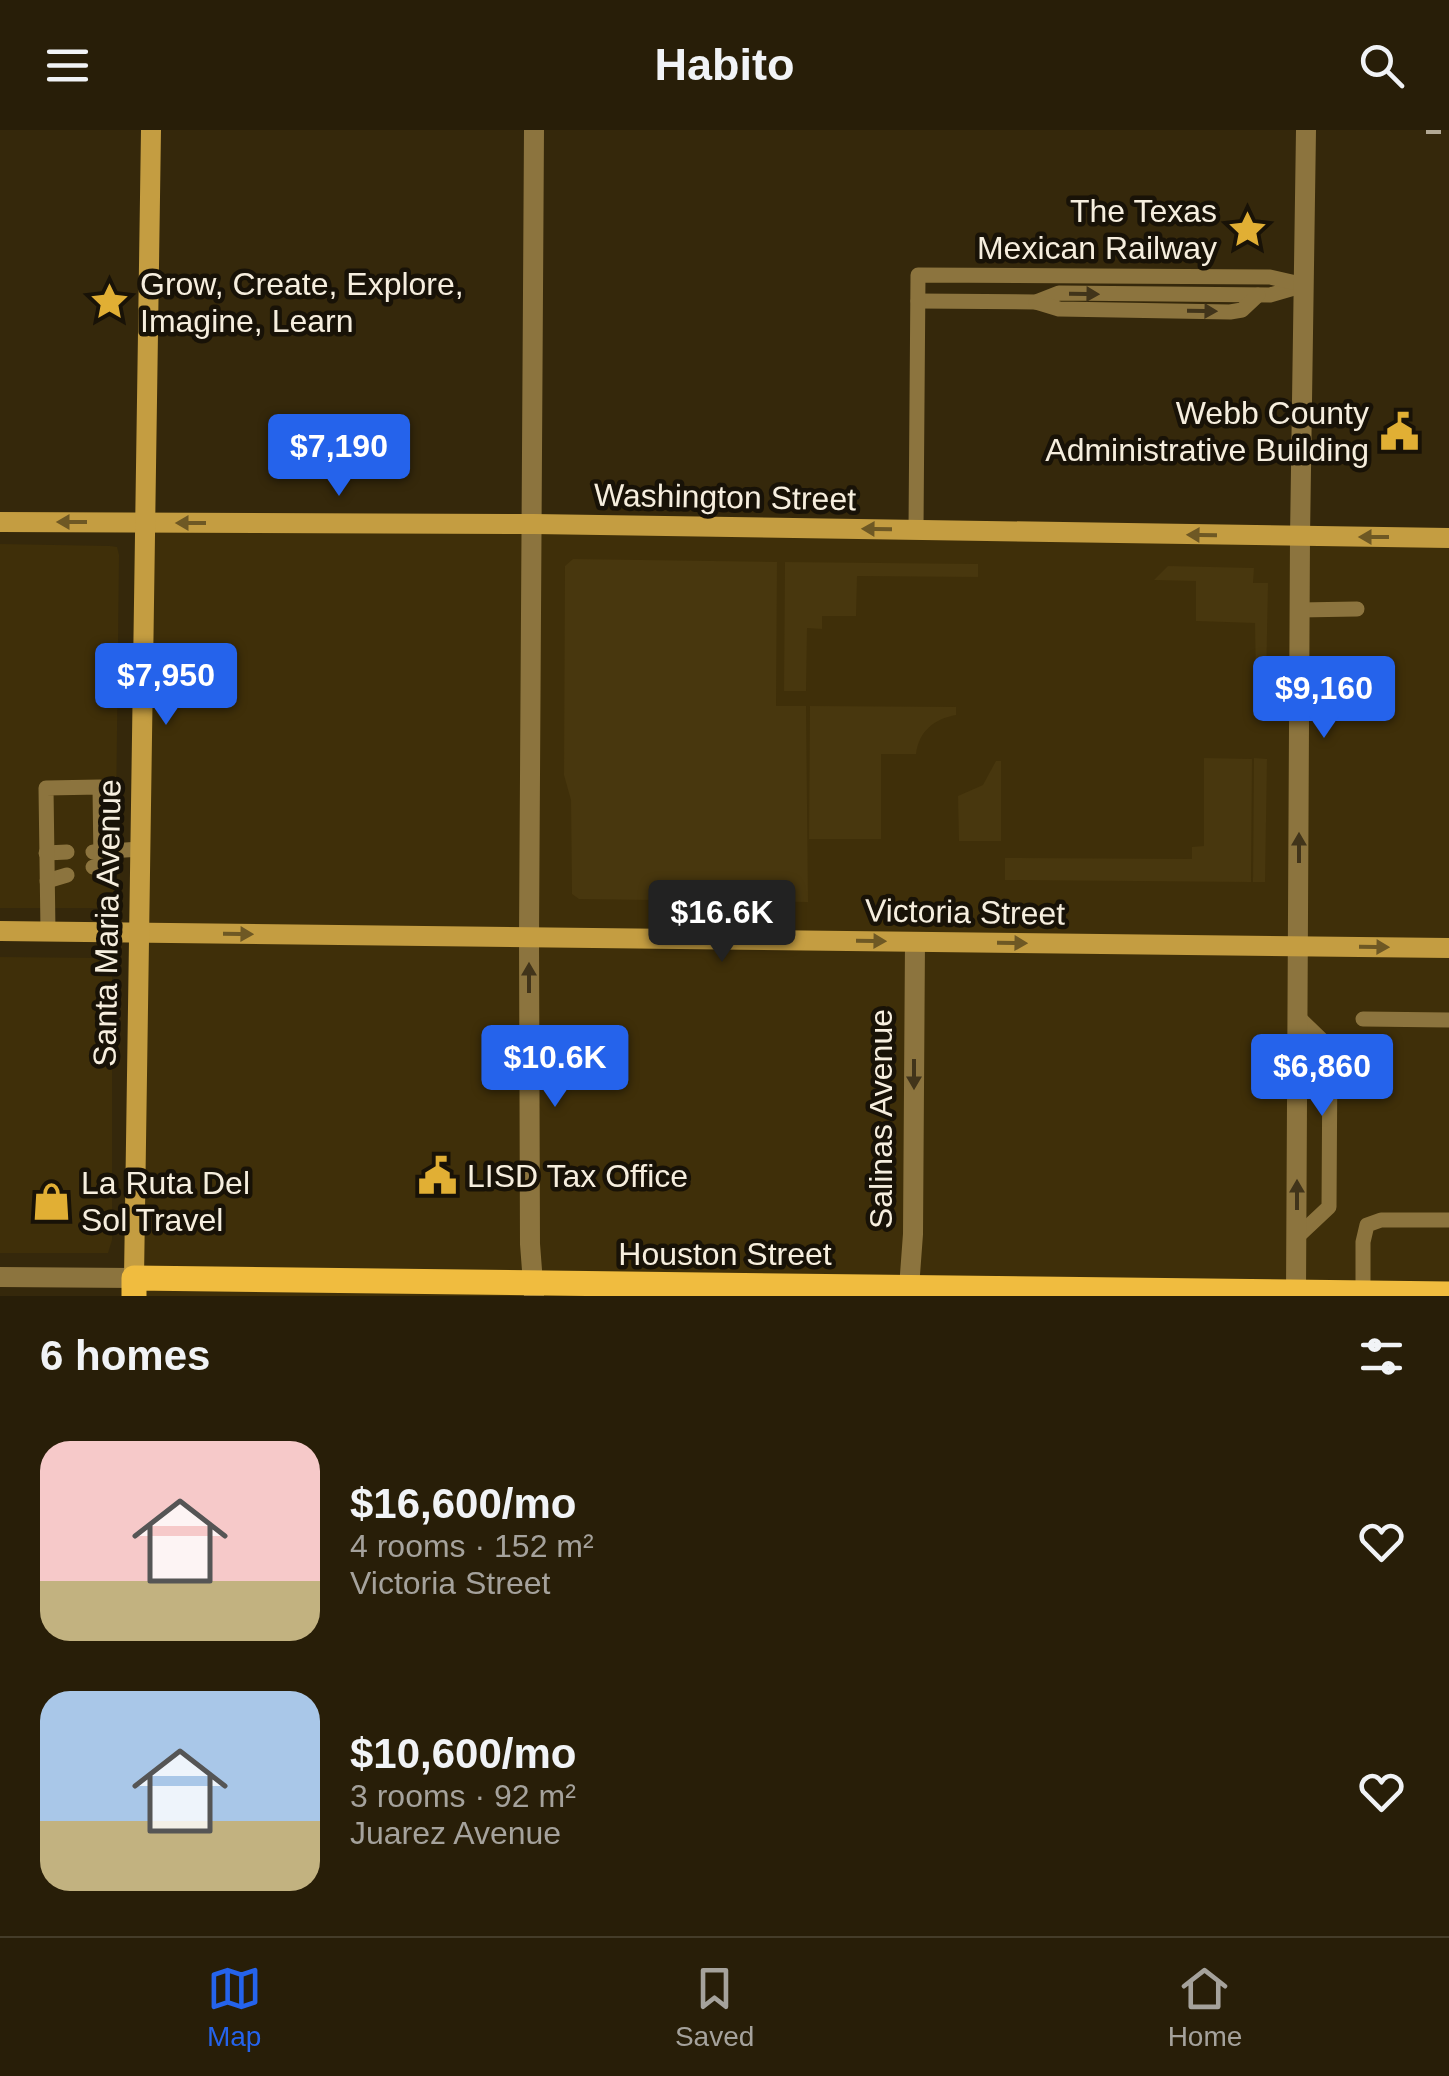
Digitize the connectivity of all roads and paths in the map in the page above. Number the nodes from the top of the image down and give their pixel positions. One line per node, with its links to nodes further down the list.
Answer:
1 (151, 130): 7 (main road, Santa Maria Avenue)
2 (534, 130): 8 (street)
3 (1306, 130): 4 (street)
4 (1304, 285): 5 (lane, one-way to 4); 5 (lane); 10 (street)
5 (918, 301): 9 (lane)
6 (0, 522): 7 (main road, Washington Street, one-way to 6)
7 (143, 523): 8 (main road, Washington Street, one-way to 7); 16 (main road, Santa Maria Avenue)
8 (534, 524): 9 (main road, Washington Street, one-way to 8); 24 (street)
9 (916, 529): 10 (main road, Washington Street, one-way to 9)
10 (1300, 537): 11 (main road, Washington Street, one-way to 10); 13 (street)
11 (1449, 538)
12 (1358, 609): 13 (lane)
13 (1299, 610): 15 (street)
14 (1357, 693): 15 (lane)
15 (1299, 694): 26 (street, one-way to 15)
16 (141, 849): 18 (lane); 23 (main road, Santa Maria Avenue)
17 (67, 852): 18 (lane)
18 (46, 853): 20 (lane)
19 (67, 875): 20 (lane)
20 (47, 881): 22 (lane)
21 (0, 931): 22 (main road, Victoria Street)
22 (48, 932): 23 (main road, Victoria Street)
23 (140, 933): 24 (main road, Victoria Street, one-way to 24); 34 (main road, Santa Maria Avenue)
24 (529, 937): 25 (main road, Victoria Street, one-way to 25); 35 (street, one-way to 24)
25 (915, 942): 26 (main road, Victoria Street, one-way to 26); 36 (street, Salinas Avenue, one-way to 36)
26 (1298, 946): 27 (main road, Victoria Street, one-way to 27); 28 (street)
27 (1449, 948)
28 (1298, 1018): 32 (street, one-way to 28); 32 (lane)
29 (1363, 1019): 30 (lane)
30 (1449, 1020)
31 (1449, 1220): 37 (lane)
32 (1296, 1238): 38 (street)
33 (0, 1277): 34 (street, Houston Street)
34 (134, 1287): 35 (main road, Houston Street)
35 (534, 1291): 36 (main road, Houston Street)
36 (909, 1292): 38 (main road, Houston Street)
37 (1364, 1293): 38 (main road, Houston Street); 39 (main road, Houston Street)
38 (1296, 1294)
39 (1449, 1294)

